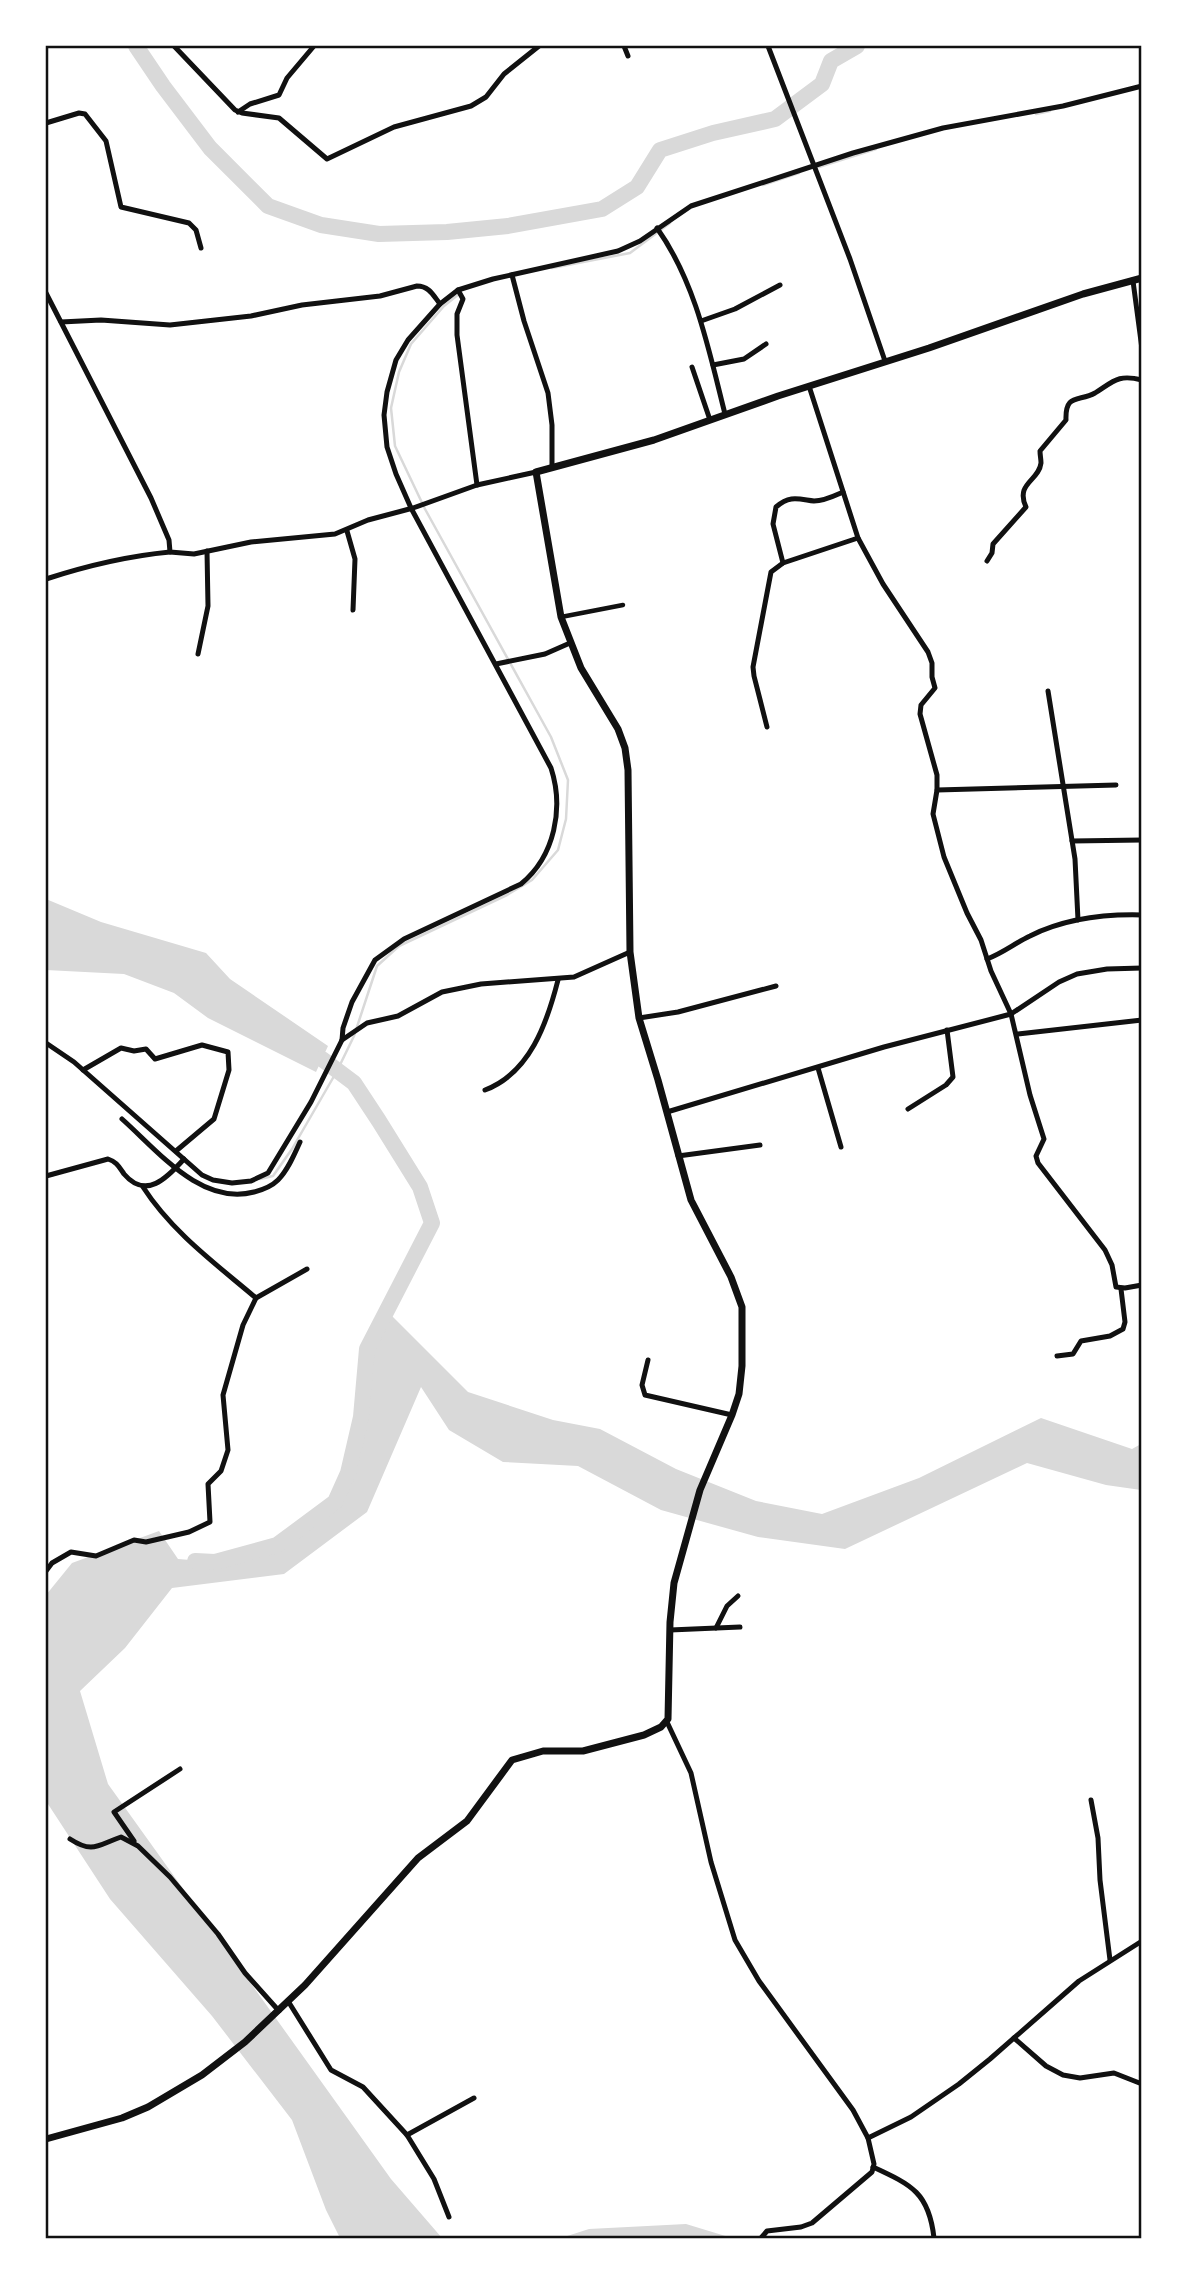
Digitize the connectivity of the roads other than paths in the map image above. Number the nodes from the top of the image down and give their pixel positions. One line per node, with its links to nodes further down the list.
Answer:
1 (174, 46): 8 (street)
2 (314, 46): 8 (street)
3 (539, 46): 8 (street)
4 (624, 46): 6 (street)
5 (768, 46): 10 (street)
6 (628, 56)
7 (1142, 86): 10 (street)
8 (238, 111)
9 (46, 123): 12 (street)
10 (814, 167): 11 (street); 24 (street)
11 (659, 231): 13 (street); 20 (street)
12 (201, 248)
13 (512, 275): 17 (street); 31 (street)
14 (1142, 278): 15 (street)
15 (1133, 281): 23 (street); 24 (street)
16 (780, 285): 20 (street)
17 (459, 291): 19 (street); 33 (street)
18 (46, 293): 21 (street)
19 (440, 304): 21 (street); 35 (street)
20 (701, 321): 25 (street)
21 (61, 322): 39 (street)
22 (766, 344): 25 (street)
23 (1142, 349)
24 (885, 361): 28 (street)
25 (713, 365): 29 (street)
26 (692, 367): 30 (street)
27 (1142, 380): 40 (street)
28 (809, 386): 29 (street); 34 (street)
29 (725, 414): 30 (street)
30 (710, 420): 31 (street)
31 (552, 467): 32 (street)
32 (536, 472): 33 (street); 45 (street)
33 (477, 485): 35 (street)
34 (843, 492): 37 (street); 41 (street)
35 (412, 508): 36 (street); 48 (street)
36 (346, 531): 38 (street); 44 (street)
37 (858, 538): 41 (street); 53 (street)
38 (207, 551): 39 (street); 47 (street)
39 (170, 552): 42 (street)
40 (987, 561)
41 (783, 563): 50 (street)
42 (46, 579)
43 (623, 605): 45 (street)
44 (352, 610)
45 (561, 617): 46 (street)
46 (570, 643): 48 (street); 58 (street)
47 (198, 654)
48 (496, 664): 68 (street)
49 (1048, 691): 52 (street)
50 (767, 727)
51 (1116, 785): 52 (street)
52 (1063, 787): 53 (street); 55 (street)
53 (937, 790): 59 (street)
54 (1142, 840): 55 (street)
55 (1072, 841): 57 (street)
56 (1142, 915): 57 (street)
57 (1078, 920): 59 (street)
58 (630, 952): 61 (street); 64 (street)
59 (987, 959): 63 (street)
60 (1142, 968): 63 (street)
61 (558, 980): 68 (street); 72 (street)
62 (776, 986): 64 (street)
63 (1012, 1014): 66 (street); 67 (street)
64 (639, 1018): 74 (street)
65 (1142, 1020): 67 (street)
66 (947, 1030): 70 (street); 73 (street)
67 (1018, 1034): 88 (street)
68 (341, 1042): 80 (street)
69 (46, 1043): 71 (street)
70 (818, 1068): 74 (street); 78 (street)
71 (83, 1070): 79 (street); 79 (street)
72 (485, 1090)
73 (908, 1109)
74 (667, 1112): 81 (street)
75 (122, 1119): 83 (street)
76 (300, 1142): 82 (street)
77 (760, 1144): 81 (street)
78 (841, 1147)
79 (176, 1151): 83 (street)
80 (282, 1155): 82 (street); 83 (street)
81 (678, 1156): 92 (street)
82 (290, 1160): 83 (street)
83 (181, 1163): 85 (street)
84 (46, 1176): 85 (street)
85 (143, 1187): 89 (street)
86 (307, 1269): 89 (street)
87 (1142, 1285): 88 (street)
88 (1121, 1289): 90 (street)
89 (256, 1298): 93 (street)
90 (1056, 1356)
91 (648, 1360): 92 (street)
92 (732, 1415): 97 (street)
93 (46, 1571)
94 (738, 1596): 96 (street)
95 (740, 1627): 96 (street)
96 (716, 1628): 97 (street)
97 (670, 1630): 98 (street)
98 (667, 1722): 105 (street); 111 (street)
99 (180, 1769): 102 (street)
100 (1091, 1800): 104 (street)
101 (70, 1839): 102 (street)
102 (138, 1846): 106 (street)
103 (1142, 1941): 104 (street)
104 (1110, 1961): 107 (street)
105 (288, 2001): 106 (street); 110 (street)
106 (279, 2012): 112 (street)
107 (1014, 2039): 108 (street); 111 (street)
108 (1142, 2084)
109 (474, 2098): 110 (street)
110 (407, 2134): 114 (street)
111 (868, 2138): 113 (street)
112 (46, 2139)
113 (873, 2167): 115 (street); 116 (street)
114 (449, 2217)
115 (761, 2238)
116 (934, 2238)

